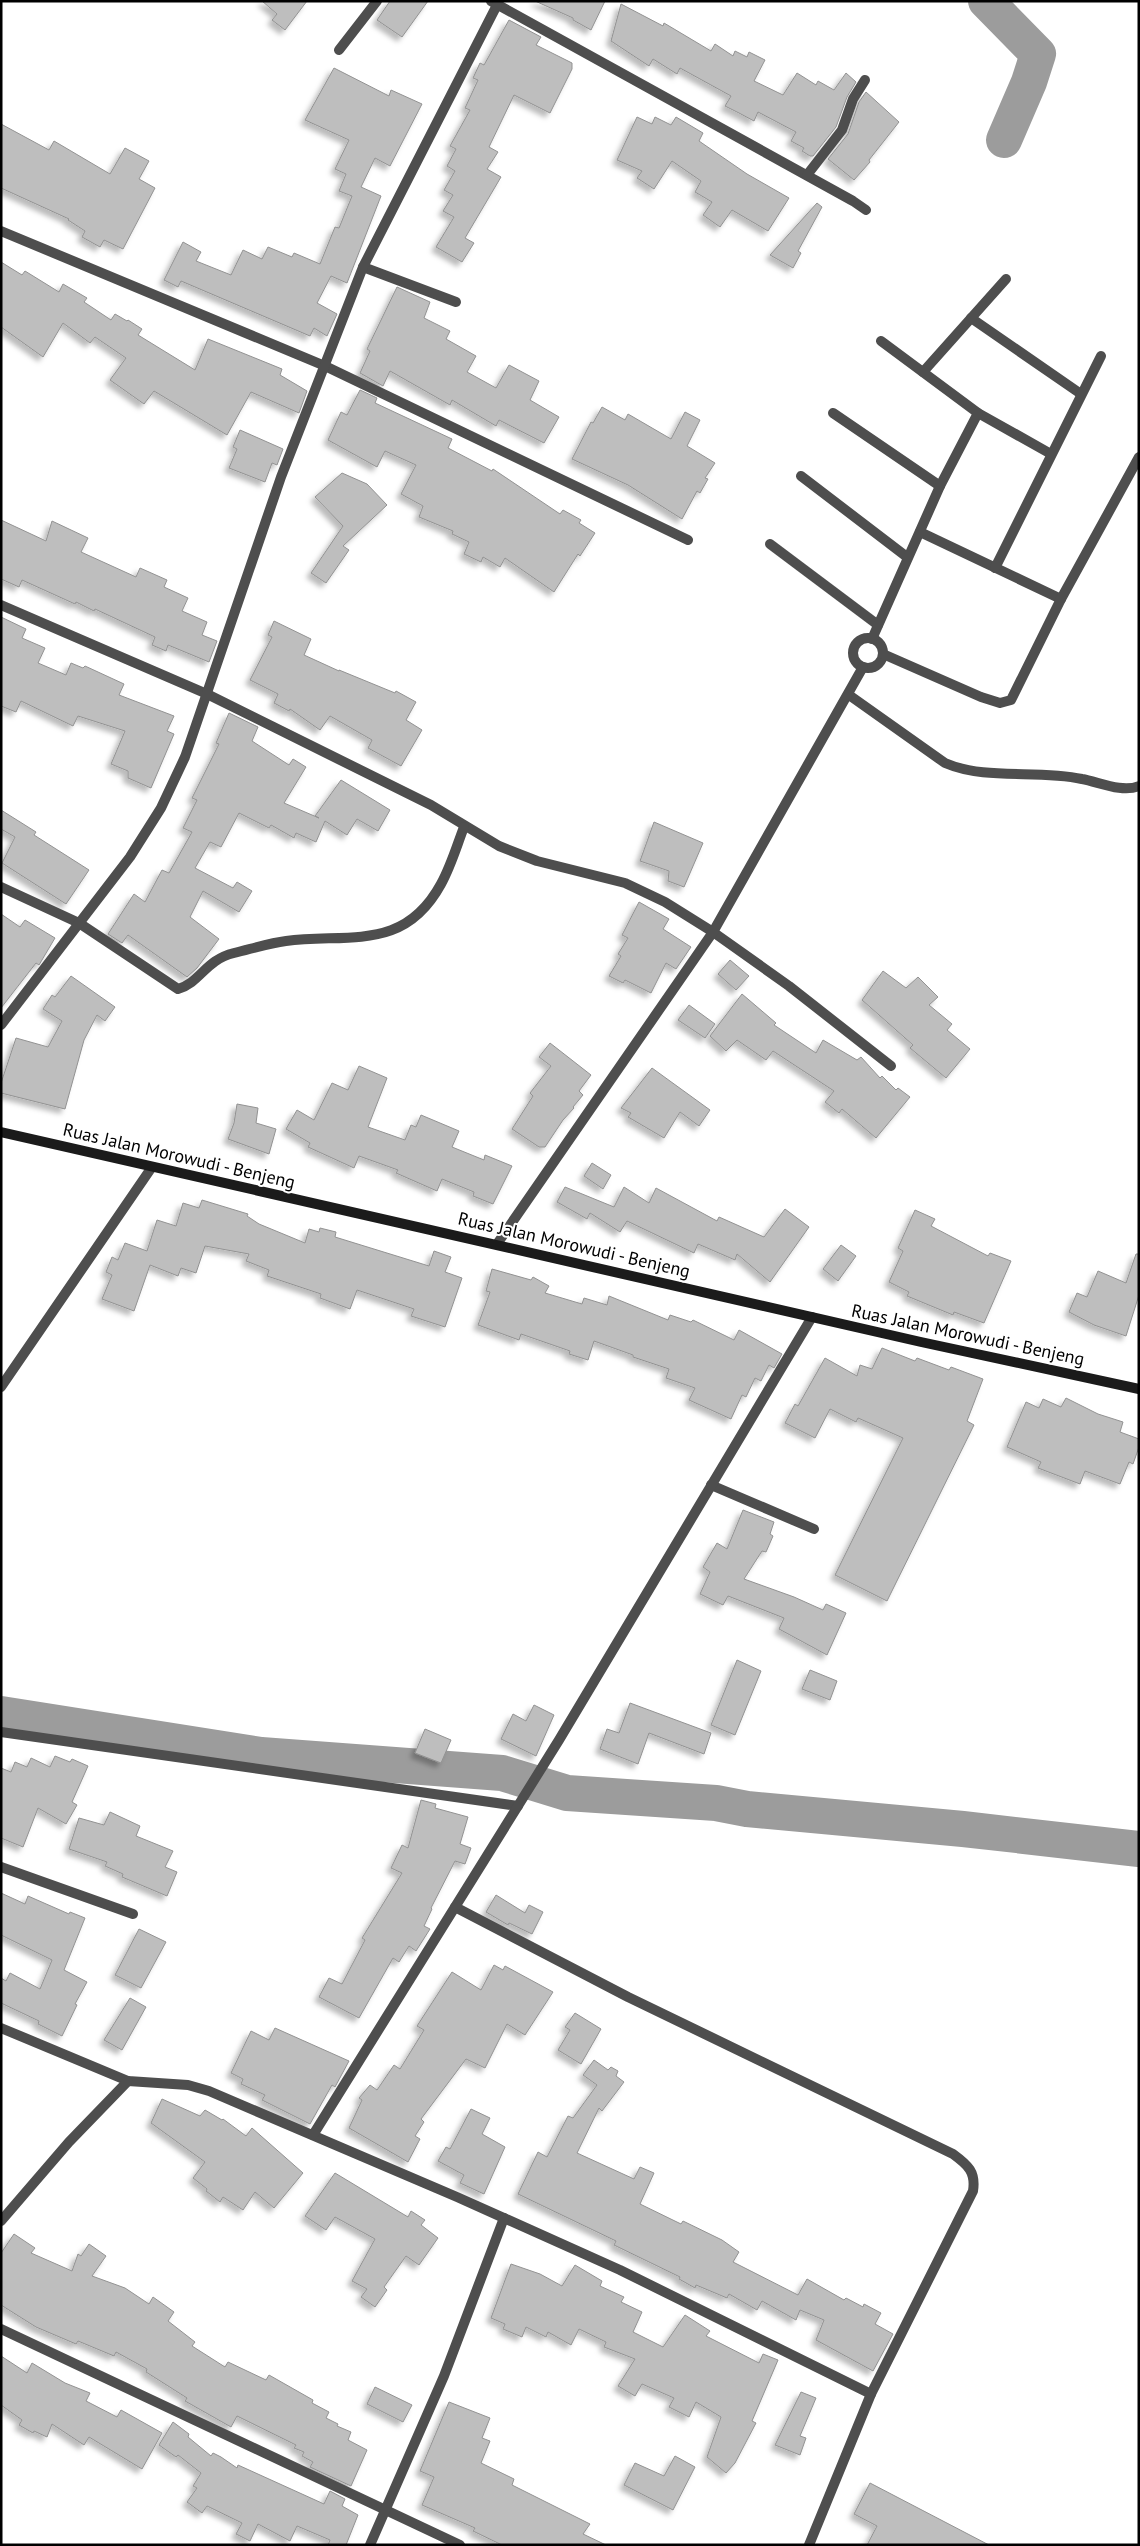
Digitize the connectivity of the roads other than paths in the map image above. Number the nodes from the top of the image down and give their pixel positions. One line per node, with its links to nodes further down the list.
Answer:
1 (376, 1): 3 (street)
2 (494, 3): 5 (street); 8 (street)
3 (339, 50)
4 (865, 80): 5 (street)
5 (807, 175): 6 (street)
6 (866, 210)
7 (1, 231): 14 (street)
8 (363, 267): 10 (street); 14 (street)
9 (1006, 279): 11 (street)
10 (456, 302)
11 (971, 318): 15 (street); 16 (street)
12 (881, 341): 15 (street)
13 (1101, 356): 16 (street)
14 (324, 366): 24 (street); 34 (street)
15 (923, 372): 18 (street)
16 (1081, 394): 19 (street)
17 (833, 413): 22 (street)
18 (978, 413): 19 (street); 22 (street)
19 (1052, 454): 27 (street)
20 (1139, 457): 28 (street)
21 (801, 476): 26 (street)
22 (940, 486): 23 (street)
23 (920, 532): 26 (street); 27 (street)
24 (688, 540)
25 (770, 544): 30 (street)
26 (908, 557): 30 (street)
27 (995, 568): 28 (street)
28 (1061, 599): 32 (street)
29 (1, 605): 34 (street)
30 (878, 626): 31 (street)
31 (872, 639): 32 (street); 33 (street)
32 (883, 654): 33 (street)
33 (863, 667): 35 (street)
34 (207, 694): 37 (street); 39 (street)
35 (849, 695): 36 (street); 40 (street)
36 (1139, 786)
37 (464, 827): 39 (street); 40 (street)
38 (1, 887): 39 (street)
39 (79, 923): 41 (street)
40 (713, 932): 42 (street); 45 (street)
41 (1, 1025)
42 (891, 1066)
43 (1, 1132): 44 (main road, Ruas Jalan Morowudi - Benjeng)
44 (152, 1167): 45 (main road, Ruas Jalan Morowudi - Benjeng); 47 (street)
45 (497, 1244): 46 (main road, Ruas Jalan Morowudi - Benjeng)
46 (812, 1317): 48 (main road, Ruas Jalan Morowudi - Benjeng); 49 (street)
47 (1, 1387)
48 (1139, 1389)
49 (711, 1485): 50 (street); 52 (street)
50 (814, 1529)
51 (1, 1732): 52 (street)
52 (518, 1806): 54 (street)
53 (1, 1867): 55 (street)
54 (455, 1907): 58 (street); 62 (street)
55 (134, 1914)
56 (1, 2028): 57 (street)
57 (128, 2081): 58 (street); 60 (street)
58 (313, 2136): 59 (street)
59 (504, 2218): 62 (street); 63 (street)
60 (1, 2221)
61 (1, 2329): 63 (street)
62 (871, 2394): 66 (street)
63 (386, 2509): 64 (street); 65 (street)
64 (370, 2545)
65 (460, 2545)
66 (809, 2545)

